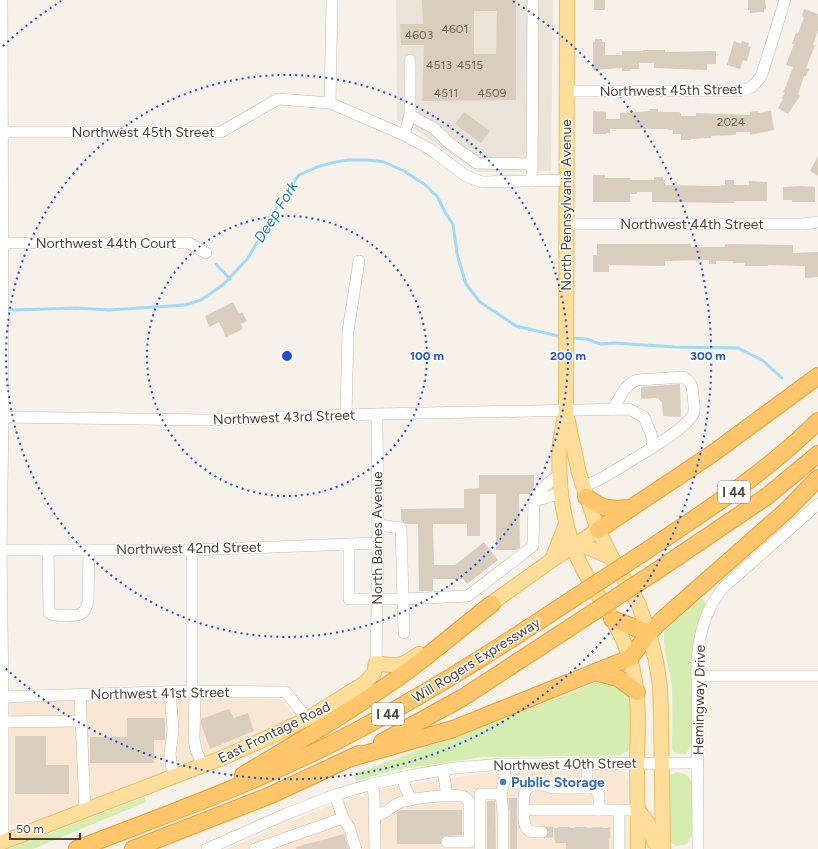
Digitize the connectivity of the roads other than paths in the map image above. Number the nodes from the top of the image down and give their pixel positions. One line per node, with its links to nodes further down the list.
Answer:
1 (2, 0): 6 (street)
2 (332, 0): 9 (street)
3 (533, 0): 13 (street)
4 (567, 0): 8 (main road, North Pennsylvania Avenue)
5 (785, 0): 8 (street, Northwest 45th Street)
6 (1, 39): 11 (street)
7 (410, 60): 10 (street)
8 (567, 90): 14 (main road, North Pennsylvania Avenue)
9 (330, 103): 11 (street, Northwest 45th Street); 12 (street, Northwest 45th Street)
10 (410, 115): 12 (street); 13 (street)
11 (2, 132): 16 (street)
12 (404, 135): 15 (street, Northwest 45th Street)
13 (532, 164): 15 (street)
14 (567, 180): 15 (street, Northwest 45th Street); 18 (main road, North Pennsylvania Avenue)
15 (532, 181)
16 (1, 206): 19 (street)
17 (818, 222): 18 (street, Northwest 44th Street)
18 (566, 224): 26 (main road, North Pennsylvania Avenue)
19 (3, 243): 20 (street, Northwest 44th Court); 22 (street)
20 (206, 253)
21 (359, 261): 27 (street)
22 (1, 275): 25 (street)
23 (818, 376): 38 (highway)
24 (614, 409): 26 (street, Northwest 43rd Street); 30 (street, Northwest 43rd Street); 30 (street)
25 (2, 410): 27 (street, Northwest 43rd Street); 45 (street)
26 (566, 411): 28 (street, Northwest 43rd Street); 32 (main road, North Pennsylvania Avenue); 34 (main road, North Pennsylvania Avenue)
27 (346, 414): 28 (street, Northwest 43rd Street)
28 (377, 414): 40 (street, North Barnes Avenue)
29 (818, 421): 87 (highway, Will Rogers Expressway / I 44, bridge)
30 (652, 448): 34 (street)
31 (818, 454): 70 (highway, Will Rogers Expressway / I 44, bridge)
32 (560, 474): 35 (main road, North Pennsylvania Avenue); 36 (street)
33 (818, 478): 56 (highway)
34 (585, 492): 38 (highway); 41 (main road, North Pennsylvania Avenue)
35 (562, 493): 36 (street); 39 (main road, North Pennsylvania Avenue)
36 (534, 502): 52 (street)
37 (818, 504): 60 (street, Hemingway Drive)
38 (630, 508): 41 (highway)
39 (566, 524): 44 (main road, North Pennsylvania Avenue); 50 (main road)
40 (378, 525): 42 (street, North Barnes Avenue); 52 (street)
41 (598, 530): 44 (main road); 49 (main road, North Pennsylvania Avenue)
42 (378, 543): 43 (street, Northwest 42nd Street); 51 (street, North Barnes Avenue)
43 (349, 544): 48 (street, Northwest 42nd Street); 51 (street)
44 (573, 546): 49 (main road); 50 (main road); 54 (main road, North Pennsylvania Avenue)
45 (1, 550): 46 (street, Northwest 42nd Street); 66 (street)
46 (48, 550): 47 (street, Northwest 42nd Street); 47 (street)
47 (90, 550): 48 (street, Northwest 42nd Street)
48 (192, 550): 62 (street)
49 (612, 558): 56 (main road, North Pennsylvania Avenue)
50 (552, 560): 53 (main road)
51 (377, 599): 52 (street); 58 (street, North Barnes Avenue)
52 (403, 599): 55 (street)
53 (492, 604): 58 (main road); 87 (highway)
54 (612, 619): 56 (highway); 57 (main road, North Pennsylvania Avenue)
55 (404, 633)
56 (649, 633): 57 (highway); 73 (main road, North Pennsylvania Avenue)
57 (630, 658): 59 (highway); 64 (main road, North Pennsylvania Avenue)
58 (376, 663): 67 (main road, East Frontage Road)
59 (595, 672): 64 (highway); 70 (highway)
60 (697, 676): 61 (street); 74 (street, Hemingway Drive)
61 (818, 676)
62 (193, 691): 63 (street, Northwest 41st Street); 67 (street, Northwest 41st Street); 76 (street)
63 (170, 692): 65 (street, Northwest 41st Street); 78 (street)
64 (637, 692): 71 (main road, North Pennsylvania Avenue)
65 (80, 694): 66 (street, Northwest 41st Street); 68 (street)
66 (1, 697): 69 (street)
67 (307, 719): 76 (main road, East Frontage Road)
68 (81, 721): 69 (street); 92 (street)
69 (2, 727): 85 (street)
70 (351, 758): 99 (highway, Will Rogers Expressway / I 44)
71 (637, 762): 72 (street, Northwest 40th Street); 73 (street, Northwest 40th Street); 91 (main road, North Pennsylvania Avenue)
72 (587, 763): 75 (street, Northwest 40th Street); 81 (street)
73 (661, 763): 74 (street, Northwest 40th Street); 108 (main road, North Pennsylvania Avenue)
74 (698, 763): 109 (street, Hemingway Drive)
75 (504, 764): 77 (street, Northwest 40th Street); 82 (street)
76 (203, 766): 78 (main road, East Frontage Road)
77 (443, 770): 79 (street, Northwest 40th Street); 84 (street)
78 (173, 777): 92 (main road, East Frontage Road)
79 (403, 777): 80 (street, Northwest 40th Street); 86 (street)
80 (372, 784): 83 (street, Northwest 40th Street); 93 (street)
81 (587, 788): 89 (street); 95 (street)
82 (502, 794): 104 (street); 105 (street)
83 (335, 795): 94 (street); 100 (street, Northwest 40th Street)
84 (447, 796): 86 (street); 96 (street)
85 (1, 798): 97 (street)
86 (411, 800): 93 (street)
87 (196, 803): 98 (highway, Will Rogers Expressway / I 44)
88 (533, 810): 89 (street)
89 (599, 810): 90 (street)
90 (619, 810): 91 (street); 106 (street)
91 (638, 810): 107 (main road, North Pennsylvania Avenue); 108 (main road)
92 (85, 811): 97 (main road, East Frontage Road)
93 (374, 815): 103 (street)
94 (343, 818): 101 (street); 102 (street)
95 (542, 832)
96 (447, 842)
97 (1, 843)
98 (77, 849)
99 (133, 849)
100 (207, 849)
101 (256, 849)
102 (356, 849)
103 (375, 849)
104 (480, 849)
105 (504, 849)
106 (619, 849)
107 (638, 849)
108 (661, 849)
109 (698, 849)

